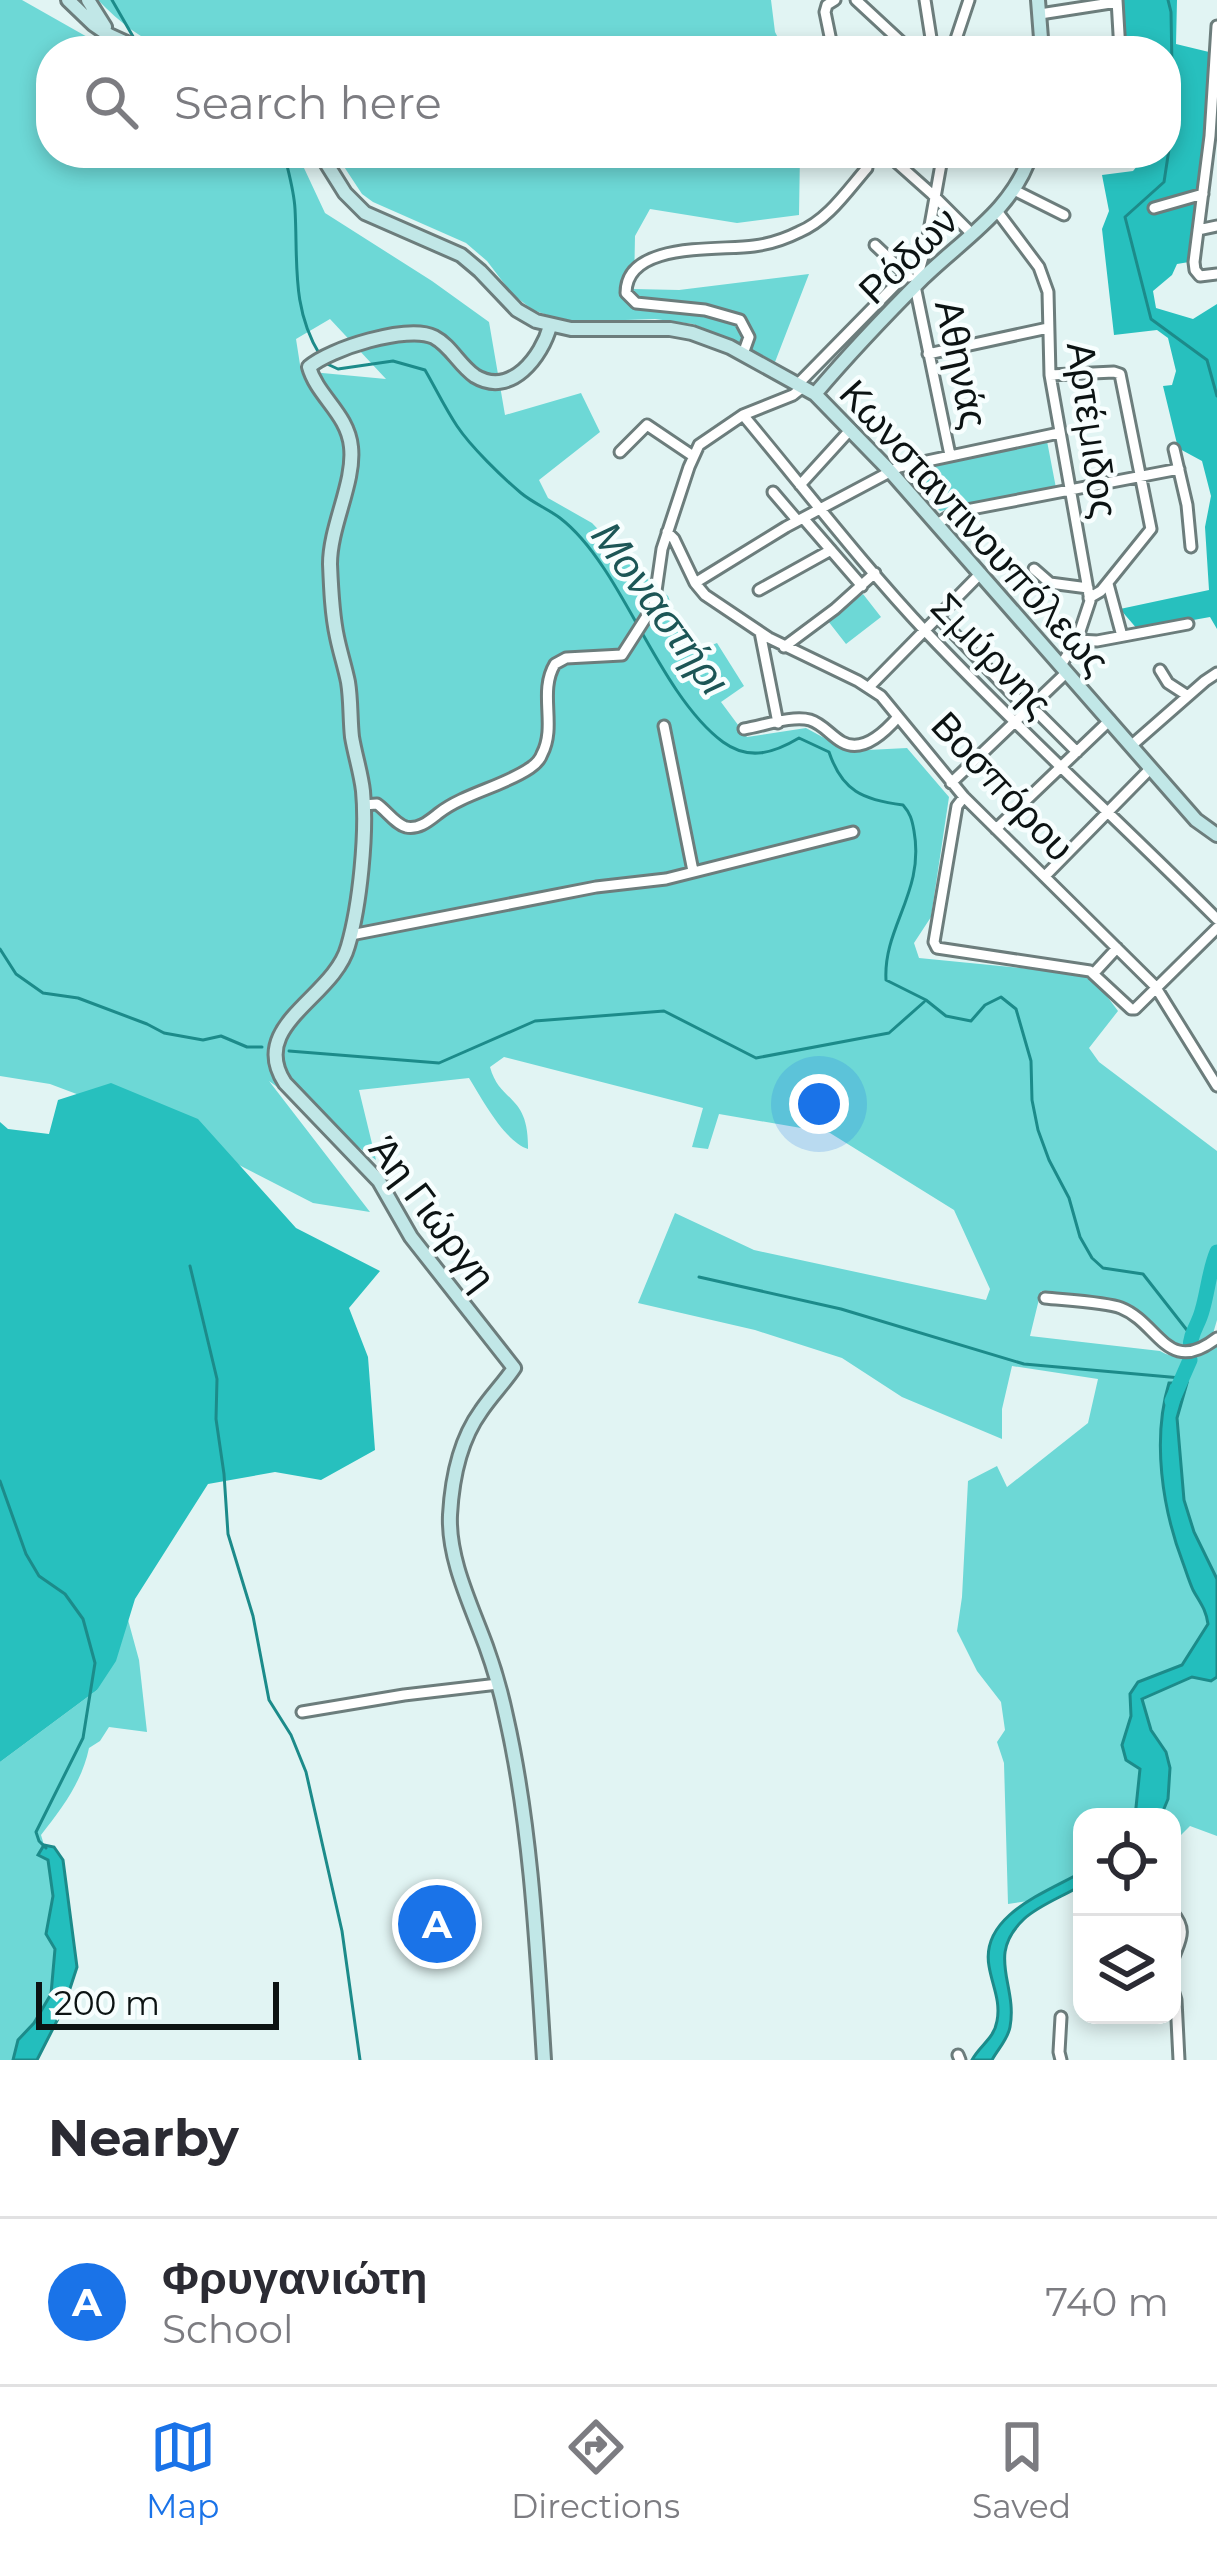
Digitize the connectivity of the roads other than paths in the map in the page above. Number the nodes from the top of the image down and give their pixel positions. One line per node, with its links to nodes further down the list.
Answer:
1 (68, 0): 10 (street)
2 (88, 0): 11 (street)
3 (835, 0): 12 (street)
4 (856, 0): 13 (street)
5 (925, 0): 14 (street)
6 (969, 0): 15 (street)
7 (1117, 1): 8 (street); 16 (street)
8 (1039, 7)
9 (1217, 26): 17 (street)
10 (112, 36)
11 (117, 36)
12 (830, 36)
13 (895, 36)
14 (931, 36)
15 (957, 36)
16 (1119, 36)
17 (1215, 78): 24 (street)
18 (329, 168): 35 (street)
19 (867, 168): 37 (street)
20 (903, 168): 25 (street)
21 (940, 168): 25 (street)
22 (1024, 168): 23 (street, Ρόδων)
23 (1014, 190): 27 (street, Ρόδων); 28 (street)
24 (1203, 194): 26 (street); 30 (street)
25 (935, 197): 31 (street); 34 (street)
26 (1154, 208)
27 (998, 211): 31 (street, Ρόδων); 36 (street, Αρτέμιδος)
28 (1064, 214)
29 (1217, 226): 30 (street)
30 (1198, 230): 33 (street)
31 (972, 235): 34 (street, Ρόδων)
32 (874, 245): 34 (street)
33 (1217, 274)
34 (911, 280): 38 (street, Αθηνάς); 40 (street, Ρόδων)
35 (550, 326): 37 (street, Κωνσταντινουπόλεως); 99 (street, Άη Γιώργη)
36 (1048, 328): 38 (street); 39 (street, Αρτέμιδος)
37 (743, 354): 40 (street, Κωνσταντινουπόλεως)
38 (928, 354): 46 (street, Αθηνάς)
39 (1050, 375): 43 (street, Αρτέμιδος); 50 (street)
40 (805, 388): 41 (street); 42 (street, Κωνσταντινουπόλεως)
41 (743, 415): 47 (street); 51 (street, Σμύρνης)
42 (851, 429): 49 (street, Κωνσταντινουπόλεως); 51 (street)
43 (1059, 433): 46 (street); 52 (street, Αρτέμιδος)
44 (1174, 449): 48 (street)
45 (620, 452): 47 (street)
46 (950, 455): 49 (street)
47 (693, 456): 57 (street)
48 (1180, 469): 50 (street); 58 (street)
49 (890, 471): 54 (street); 56 (street, Κωνσταντινουπόλεως)
50 (1141, 476): 52 (street); 63 (street)
51 (800, 485): 54 (street, Σμύρνης)
52 (1069, 490): 56 (street); 67 (street, Αρτέμιδος)
53 (773, 492): 55 (street)
54 (819, 509): 55 (street); 61 (street, Σμύρνης)
55 (800, 519): 59 (street); 64 (street)
56 (937, 524): 62 (street, Κωνσταντινουπόλεως)
57 (667, 532): 64 (street); 99 (street)
58 (1191, 547)
59 (832, 550): 65 (street); 66 (street)
60 (1034, 569): 67 (street)
61 (874, 573): 65 (street); 70 (street, Σμύρνης)
62 (981, 573): 68 (street); 77 (street, Κωνσταντινουπόλεως)
63 (1108, 583): 67 (street); 72 (street)
64 (695, 584): 71 (street, Βοσπόρου)
65 (862, 586): 74 (street)
66 (759, 590)
67 (1088, 593): 73 (street, Αρτέμιδος)
68 (938, 617): 70 (street); 75 (street)
69 (1188, 624): 72 (street)
70 (925, 630): 76 (street, Σμύρνης); 81 (street)
71 (760, 632): 74 (street, Βοσπόρου); 88 (street)
72 (1122, 636): 73 (street)
73 (1077, 640): 77 (street, Αρτέμιδος)
74 (784, 647): 81 (street, Βοσπόρου)
75 (971, 652): 76 (street); 80 (street)
76 (959, 665): 82 (street, Σμύρνης)
77 (1064, 669): 84 (street, Αρτέμιδος); 86 (street, Κωνσταντινουπόλεως)
78 (1160, 670): 83 (street)
79 (1217, 674): 83 (street)
80 (997, 678): 82 (street); 84 (street)
81 (869, 688): 85 (street, Βοσπόρου)
82 (984, 691): 87 (street, Σμύρνης)
83 (1189, 696): 93 (street)
84 (1029, 707): 87 (street, Αρτέμιδος); 90 (street)
85 (898, 717): 88 (street); 97 (street, Βοσπόρου)
86 (1110, 720): 93 (street, Κωνσταντινουπόλεως); 94 (street)
87 (1015, 722): 92 (street, Σμύρνης); 97 (street, Αρτέμιδος)
88 (778, 723): 91 (street)
89 (664, 726): 104 (street)
90 (1052, 727): 92 (street); 94 (street)
91 (744, 730)
92 (1036, 743): 95 (street, Σμύρνης)
93 (1132, 745): 96 (street, Κωνσταντινουπόλεως)
94 (1077, 752): 95 (street)
95 (1062, 766): 100 (street, Σμύρνης); 101 (street)
96 (1151, 768): 100 (street); 103 (street, Κωνσταντινουπόλεως)
97 (952, 783): 98 (street, Βοσπόρου)
98 (964, 797): 101 (street, Βοσπόρου); 110 (street)
99 (364, 805): 108 (street, Άη Γιώργη)
100 (1111, 812): 105 (street); 106 (street, Σμύρνης)
101 (996, 829): 105 (street, Βοσπόρου)
102 (853, 832): 104 (street)
103 (1217, 835)
104 (693, 871): 108 (street)
105 (1046, 876): 109 (street, Βοσπόρου)
106 (1217, 919)
107 (1217, 928): 111 (street)
108 (350, 935): 115 (street, Άη Γιώργη)
109 (1117, 948): 110 (street); 111 (street, Βοσπόρου)
110 (1094, 973): 111 (street)
111 (1155, 986): 112 (street, Βοσπόρου)
112 (1217, 1086)
113 (1045, 1298): 114 (street)
114 (1217, 1338)
115 (498, 1684): 116 (street); 119 (street, Άη Γιώργη)
116 (302, 1712)
117 (1060, 2017): 120 (street)
118 (1177, 2024): 121 (street)
119 (544, 2060)
120 (1061, 2060)
121 (1178, 2060)

